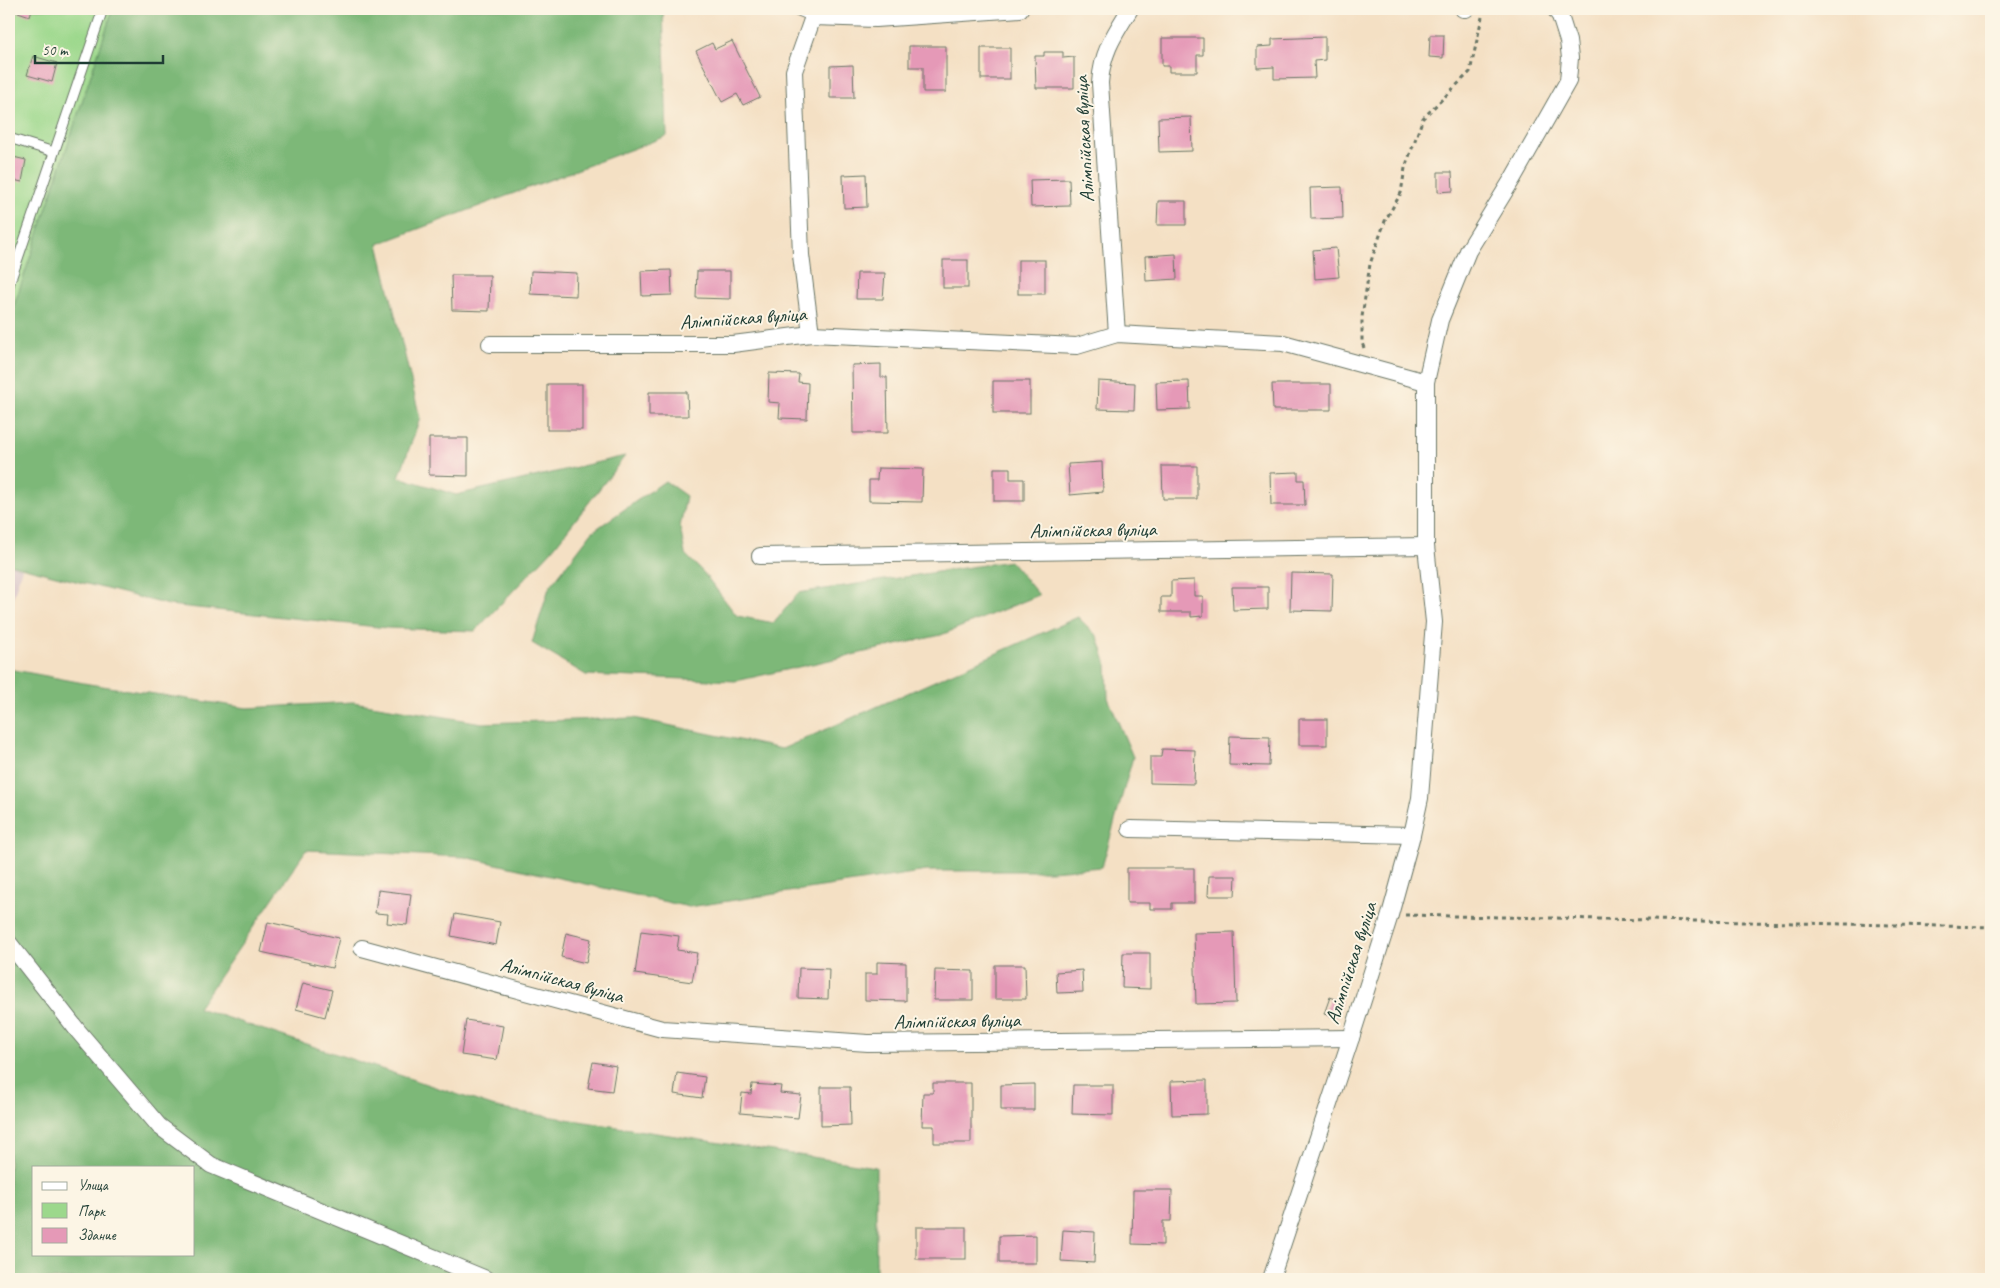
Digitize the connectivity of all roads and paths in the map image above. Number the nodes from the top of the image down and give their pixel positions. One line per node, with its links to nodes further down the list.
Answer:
1 (103, 9): 9 (lane)
2 (794, 9): 7 (lane)
3 (1020, 9): 7 (street)
4 (1130, 9): 12 (street, Алімпійская вуліца)
5 (1484, 9): 14 (path)
6 (1555, 9): 15 (street)
7 (813, 17): 11 (street)
8 (9, 138): 9 (lane)
9 (54, 152): 10 (lane)
10 (9, 285)
11 (811, 334): 12 (street, Алімпійская вуліца); 13 (street, Алімпійская вуліца)
12 (1117, 334): 14 (street, Алімпійская вуліца)
13 (490, 344)
14 (1372, 368): 15 (street, Алімпійская вуліца)
15 (1426, 382): 16 (street, Алімпійская вуліца)
16 (1426, 546): 17 (street, Алімпійская вуліца); 19 (street, Алімпійская вуліца)
17 (760, 556)
18 (1130, 829): 19 (street)
19 (1412, 835): 20 (street, Алімпійская вуліца)
20 (1390, 915): 21 (path); 24 (street, Алімпійская вуліца)
21 (1991, 927)
22 (9, 943): 25 (street)
23 (362, 948): 24 (street, Алімпійская вуліца)
24 (1351, 1038): 26 (street)
25 (486, 1279)
26 (1271, 1279)

